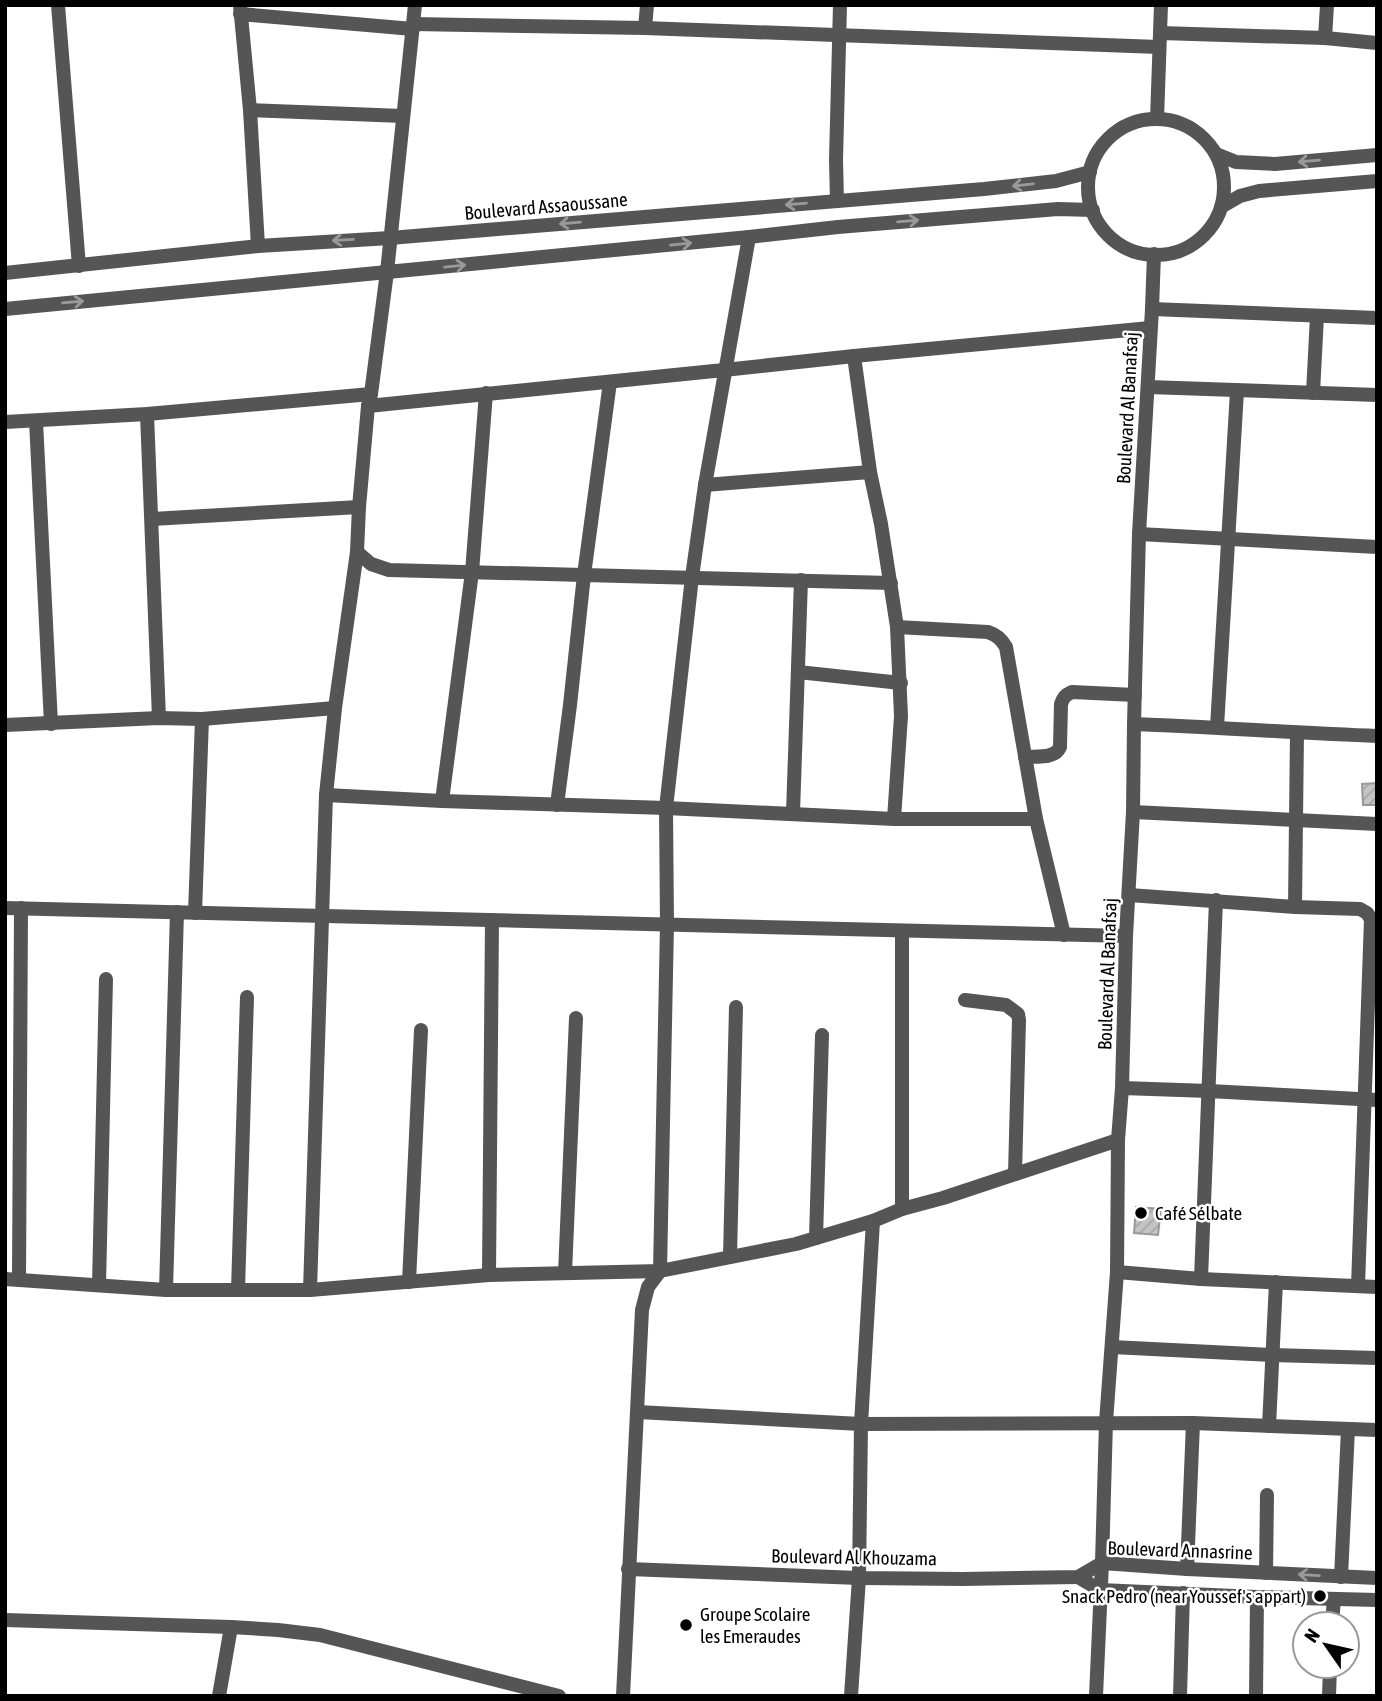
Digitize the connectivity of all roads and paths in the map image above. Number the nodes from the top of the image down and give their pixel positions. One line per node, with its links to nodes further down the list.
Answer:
1 (58, 5): 28 (street)
2 (415, 5): 8 (street)
3 (647, 5): 9 (street)
4 (840, 5): 10 (street)
5 (1161, 5): 12 (street)
6 (1327, 5): 11 (street)
7 (240, 10): 8 (street); 14 (street)
8 (413, 27): 9 (street); 15 (street)
9 (645, 28): 10 (street)
10 (839, 36): 12 (street); 21 (street)
11 (1325, 38): 12 (street); 13 (street)
12 (1159, 40): 16 (street)
13 (1377, 43)
14 (250, 110): 15 (street); 26 (street)
15 (404, 116): 25 (street)
16 (1157, 119): 17 (street); 19 (street)
17 (1216, 154): 18 (street, one-way to 17); 22 (street)
18 (1377, 155)
19 (1090, 172): 21 (street, Boulevard Assaoussane, one-way to 21); 23 (street)
20 (1377, 181): 22 (street)
21 (837, 201): 25 (street, Boulevard Assaoussane, one-way to 25)
22 (1221, 207): 27 (street)
23 (1093, 211): 24 (street, one-way to 23); 27 (street)
24 (749, 237): 29 (street, one-way to 24); 37 (street)
25 (390, 238): 26 (street, Boulevard Assaoussane, one-way to 26); 29 (street)
26 (258, 246): 28 (street, Boulevard Assaoussane)
27 (1154, 254): 32 (street, Boulevard Al Banafsaj)
28 (79, 266): 30 (street, Boulevard Assaoussane)
29 (387, 272): 31 (street, one-way to 29); 44 (street)
30 (5, 273)
31 (5, 309)
32 (1152, 309): 33 (street); 35 (street, Boulevard Al Banafsaj)
33 (1317, 316): 34 (street); 42 (street)
34 (1377, 318)
35 (1150, 328): 36 (street); 39 (street, Boulevard Al Banafsaj)
36 (855, 356): 37 (street); 48 (street)
37 (724, 370): 38 (street); 49 (street)
38 (610, 382): 41 (street); 57 (street)
39 (1148, 387): 40 (street); 52 (street, Boulevard Al Banafsaj)
40 (1237, 391): 42 (street); 53 (street)
41 (486, 393): 44 (street); 56 (street)
42 (1313, 393): 43 (street)
43 (1377, 396)
44 (369, 400): 45 (street); 50 (street)
45 (147, 414): 46 (street); 51 (street)
46 (36, 421): 47 (street); 68 (street)
47 (5, 422)
48 (870, 472): 49 (street); 60 (street)
49 (705, 485): 58 (street)
50 (359, 507): 51 (street); 55 (street)
51 (152, 519): 66 (street)
52 (1139, 534): 53 (street); 64 (street, Boulevard Al Banafsaj)
53 (1228, 538): 54 (street); 71 (street)
54 (1377, 547)
55 (357, 552): 56 (street); 65 (street)
56 (472, 572): 57 (street); 76 (street)
57 (584, 575): 58 (street); 77 (street)
58 (692, 578): 59 (street); 78 (street)
59 (801, 580): 60 (street); 62 (street)
60 (891, 583): 61 (street)
61 (897, 627): 63 (street); 74 (street)
62 (798, 672): 63 (street); 80 (street)
63 (901, 682): 82 (street)
64 (1135, 695): 69 (street, Boulevard Al Banafsaj); 74 (street)
65 (335, 708): 67 (street); 75 (street)
66 (159, 718): 67 (street); 68 (street)
67 (202, 719): 91 (street)
68 (51, 724): 70 (street)
69 (1134, 724): 71 (street); 79 (street, Boulevard Al Banafsaj)
70 (5, 725)
71 (1217, 727): 72 (street)
72 (1297, 733): 73 (street); 83 (street)
73 (1377, 736)
74 (1025, 757): 81 (street)
75 (326, 795): 76 (street); 92 (street)
76 (442, 801): 77 (street)
77 (557, 805): 78 (street)
78 (666, 808): 80 (street); 94 (street)
79 (1133, 812): 83 (street); 85 (street, Boulevard Al Banafsaj)
80 (793, 813): 82 (street)
81 (1036, 819): 82 (street); 96 (street)
82 (894, 820)
83 (1297, 820): 84 (street); 87 (street)
84 (1377, 824)
85 (1129, 895): 86 (street); 97 (street, Boulevard Al Banafsaj)
86 (1216, 900): 87 (street); 106 (street)
87 (1295, 907): 107 (street)
88 (5, 908): 89 (street)
89 (21, 908): 90 (street); 118 (street)
90 (177, 912): 91 (street); 125 (street)
91 (195, 913): 92 (street)
92 (321, 916): 93 (street); 127 (street)
93 (492, 920): 94 (street); 117 (street)
94 (667, 925): 95 (street); 114 (street)
95 (902, 931): 96 (street); 110 (street)
96 (1064, 935): 97 (street)
97 (1126, 936): 105 (street, Boulevard Al Banafsaj)
98 (106, 979): 122 (street)
99 (247, 997): 126 (street)
100 (965, 1000): 109 (street)
101 (736, 1007): 113 (street)
102 (576, 1018): 116 (street)
103 (421, 1030): 120 (street)
104 (822, 1035): 112 (street)
105 (1122, 1088): 106 (street); 108 (street, Boulevard Al Banafsaj)
106 (1209, 1091): 107 (street); 119 (street)
107 (1370, 1100): 123 (street)
108 (1118, 1140): 109 (street); 115 (street, Boulevard Al Banafsaj)
109 (1015, 1174): 110 (street)
110 (902, 1209): 111 (street)
111 (873, 1221): 112 (street); 134 (street)
112 (816, 1238): 113 (street)
113 (730, 1257): 114 (street)
114 (660, 1271): 116 (street); 131 (street)
115 (1117, 1272): 119 (street); 128 (street, Boulevard Al Banafsaj)
116 (565, 1273): 117 (street)
117 (489, 1275): 120 (street)
118 (12, 1279): 122 (street)
119 (1201, 1279): 121 (street)
120 (408, 1282): 127 (street)
121 (1276, 1282): 123 (street); 129 (street)
122 (99, 1285): 125 (street)
123 (1358, 1286): 124 (street)
124 (1377, 1287)
125 (166, 1290): 126 (street)
126 (237, 1290): 127 (street)
127 (310, 1290)
128 (1112, 1348): 129 (street); 132 (street, Boulevard Al Banafsaj)
129 (1272, 1355): 130 (street); 135 (street)
130 (1377, 1358)
131 (638, 1412): 134 (street); 140 (street)
132 (1106, 1422): 133 (street); 134 (street); 139 (street, Boulevard Al Banafsaj)
133 (1193, 1423): 135 (street); 141 (street)
134 (861, 1424): 145 (street)
135 (1269, 1426): 136 (street)
136 (1348, 1429): 137 (street); 144 (street)
137 (1377, 1430)
138 (1267, 1495): 142 (street)
139 (1102, 1563): 141 (street, Boulevard Annasrine); 143 (street, Boulevard Annasrine); 147 (street, Boulevard Al Banafsaj)
140 (628, 1569): 145 (street, Boulevard Al Khouzama); 157 (street)
141 (1188, 1569): 142 (street, Boulevard Annasrine)
142 (1266, 1573): 144 (street, Boulevard Annasrine, one-way to 142)
143 (1078, 1577): 145 (street, Boulevard Al Khouzama); 147 (street)
144 (1341, 1577): 146 (street, Boulevard Annasrine)
145 (859, 1578): 158 (street)
146 (1377, 1578)
147 (1100, 1590): 148 (street); 159 (street, Boulevard Al Banafsaj)
148 (1183, 1594): 149 (street); 160 (street)
149 (1257, 1597): 150 (street); 161 (street)
150 (1334, 1599): 151 (street); 152 (street)
151 (1377, 1600)
152 (1333, 1610)
153 (5, 1619): 154 (street)
154 (231, 1627): 155 (street); 156 (street)
155 (219, 1696)
156 (559, 1696)
157 (623, 1696)
158 (851, 1696)
159 (1096, 1696)
160 (1180, 1696)
161 (1256, 1696)

